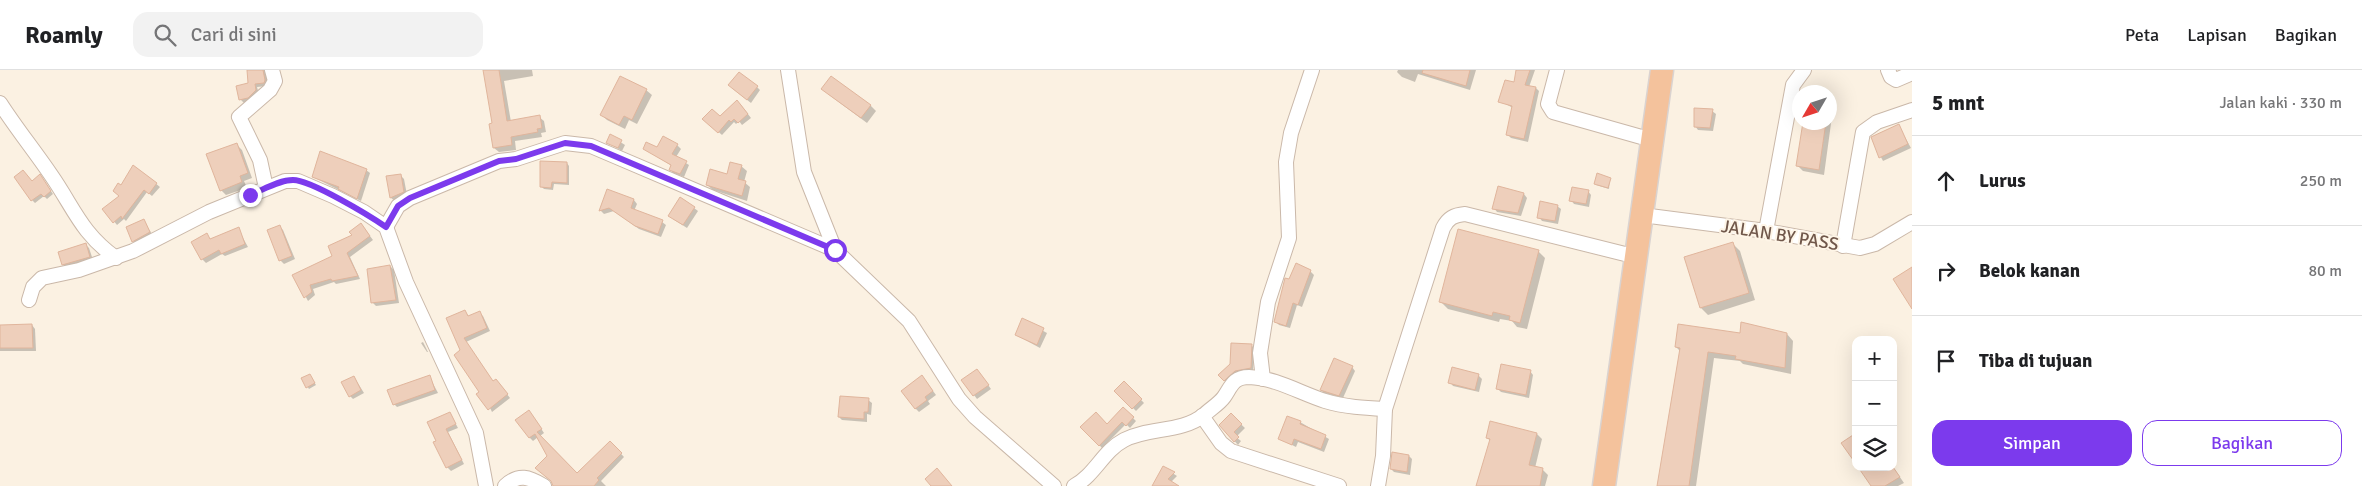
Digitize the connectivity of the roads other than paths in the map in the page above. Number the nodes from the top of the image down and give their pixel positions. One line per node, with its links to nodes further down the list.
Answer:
1 (272, 70): 12 (street)
2 (788, 70): 18 (street)
3 (1312, 70): 22 (street)
4 (1557, 70): 11 (street)
5 (1662, 70): 11 (highway)
6 (1804, 70): 16 (street)
7 (1888, 70): 8 (street)
8 (1911, 73)
9 (0, 103): 20 (street)
10 (1912, 110): 17 (street)
11 (1652, 140): 13 (highway)
12 (266, 188): 15 (street); 20 (street)
13 (1642, 215): 16 (street, JALAN BY PASS); 19 (highway)
14 (1912, 222): 17 (street, JALAN BY PASS)
15 (386, 227): 18 (street); 25 (street)
16 (1766, 231): 17 (street, JALAN BY PASS)
17 (1843, 246)
18 (835, 250): 28 (street)
19 (1637, 257): 23 (street); 32 (highway)
20 (116, 258): 21 (street)
21 (29, 300)
22 (1262, 379): 23 (street); 24 (street)
23 (1385, 409): 31 (street)
24 (1202, 416): 29 (street); 30 (street)
25 (486, 486)
26 (505, 486): 27 (street)
27 (544, 486)
28 (1054, 486)
29 (1074, 486)
30 (1339, 486)
31 (1378, 486)
32 (1604, 486)

